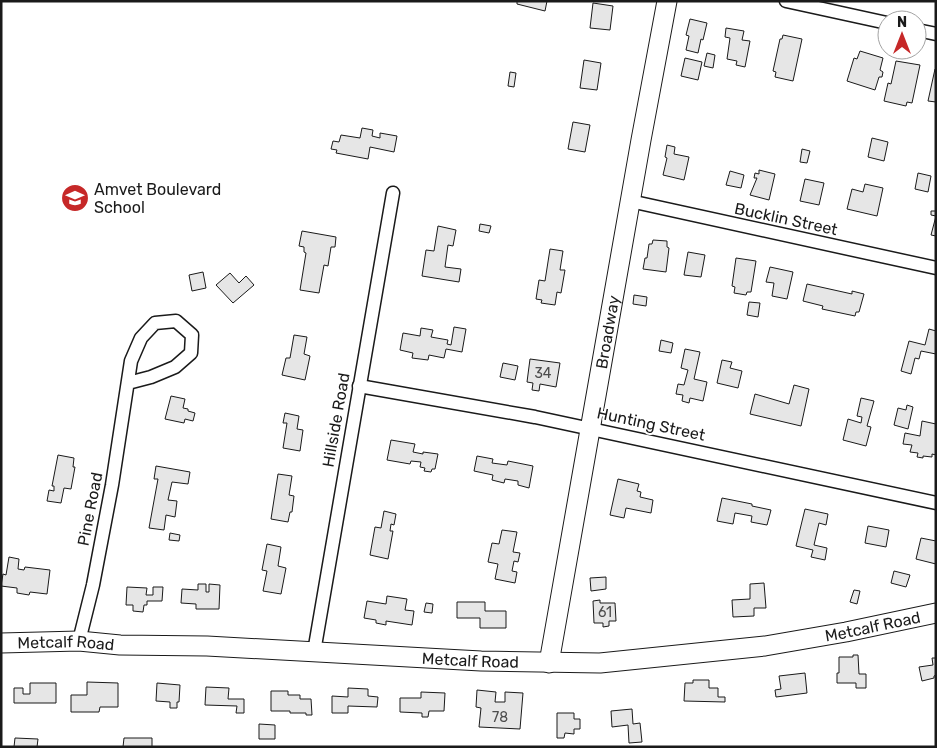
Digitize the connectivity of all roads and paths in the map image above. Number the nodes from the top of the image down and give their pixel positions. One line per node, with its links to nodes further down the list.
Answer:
1 (668, 1): 5 (street, Broadway)
2 (786, 1): 3 (street)
3 (877, 21)
4 (393, 193): 8 (street, Hillside Road)
5 (630, 201): 6 (street, Bucklin Street); 9 (street, Broadway)
6 (936, 268)
7 (128, 383): 7 (street, Pine Road); 12 (street, Pine Road)
8 (359, 386): 9 (street, Hunting Street); 14 (street, Hillside Road)
9 (589, 428): 10 (street, Hunting Street); 15 (street, Broadway)
10 (936, 503)
11 (936, 613): 15 (street, Metcalf Road)
12 (80, 641): 13 (street, Metcalf Road); 14 (street, Metcalf Road)
13 (1, 643)
14 (314, 652): 15 (street, Metcalf Road)
15 (548, 663)

